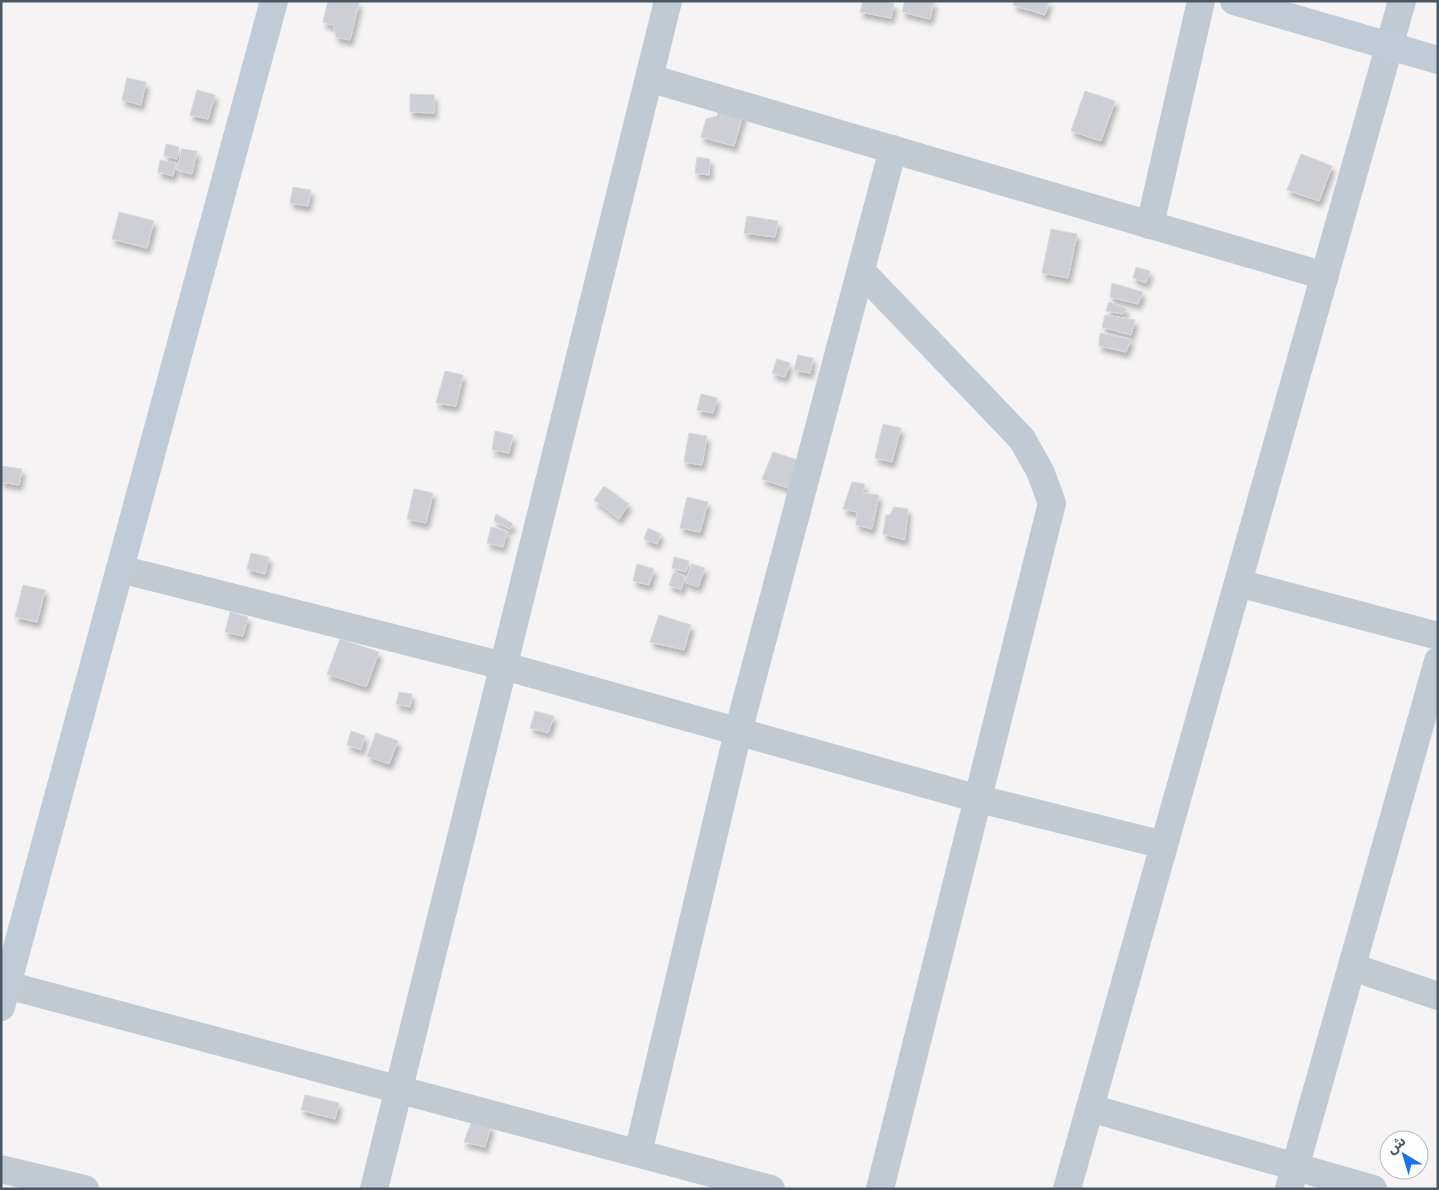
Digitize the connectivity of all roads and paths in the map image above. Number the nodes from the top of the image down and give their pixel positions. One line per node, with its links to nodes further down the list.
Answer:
1 (274, 1): 13 (street)
2 (668, 1): 8 (street)
3 (1201, 1): 10 (street)
4 (1234, 1): 6 (street)
5 (1402, 1): 6 (street)
6 (1389, 47): 7 (street); 12 (street)
7 (1438, 60)
8 (649, 78): 9 (street); 17 (street)
9 (893, 149): 10 (street); 11 (street)
10 (1150, 225): 12 (street)
11 (861, 270): 18 (street); 19 (street)
12 (1324, 276): 14 (street)
13 (120, 569): 17 (street); 22 (street)
14 (1238, 582): 15 (street); 20 (street)
15 (1438, 636)
16 (1438, 661): 21 (street)
17 (504, 666): 18 (street); 24 (street)
18 (738, 732): 19 (street); 26 (street)
19 (979, 799): 20 (street); 32 (street)
20 (1164, 846): 25 (street)
21 (1352, 967): 23 (street); 28 (street)
22 (4, 996): 24 (street)
23 (1438, 996)
24 (399, 1090): 26 (street); 30 (street)
25 (1090, 1108): 28 (street); 33 (street)
26 (638, 1153): 31 (street)
27 (1, 1169): 29 (street)
28 (1292, 1178): 34 (street)
29 (85, 1189)
30 (374, 1189)
31 (771, 1189)
32 (880, 1189)
33 (1067, 1189)
34 (1373, 1189)

